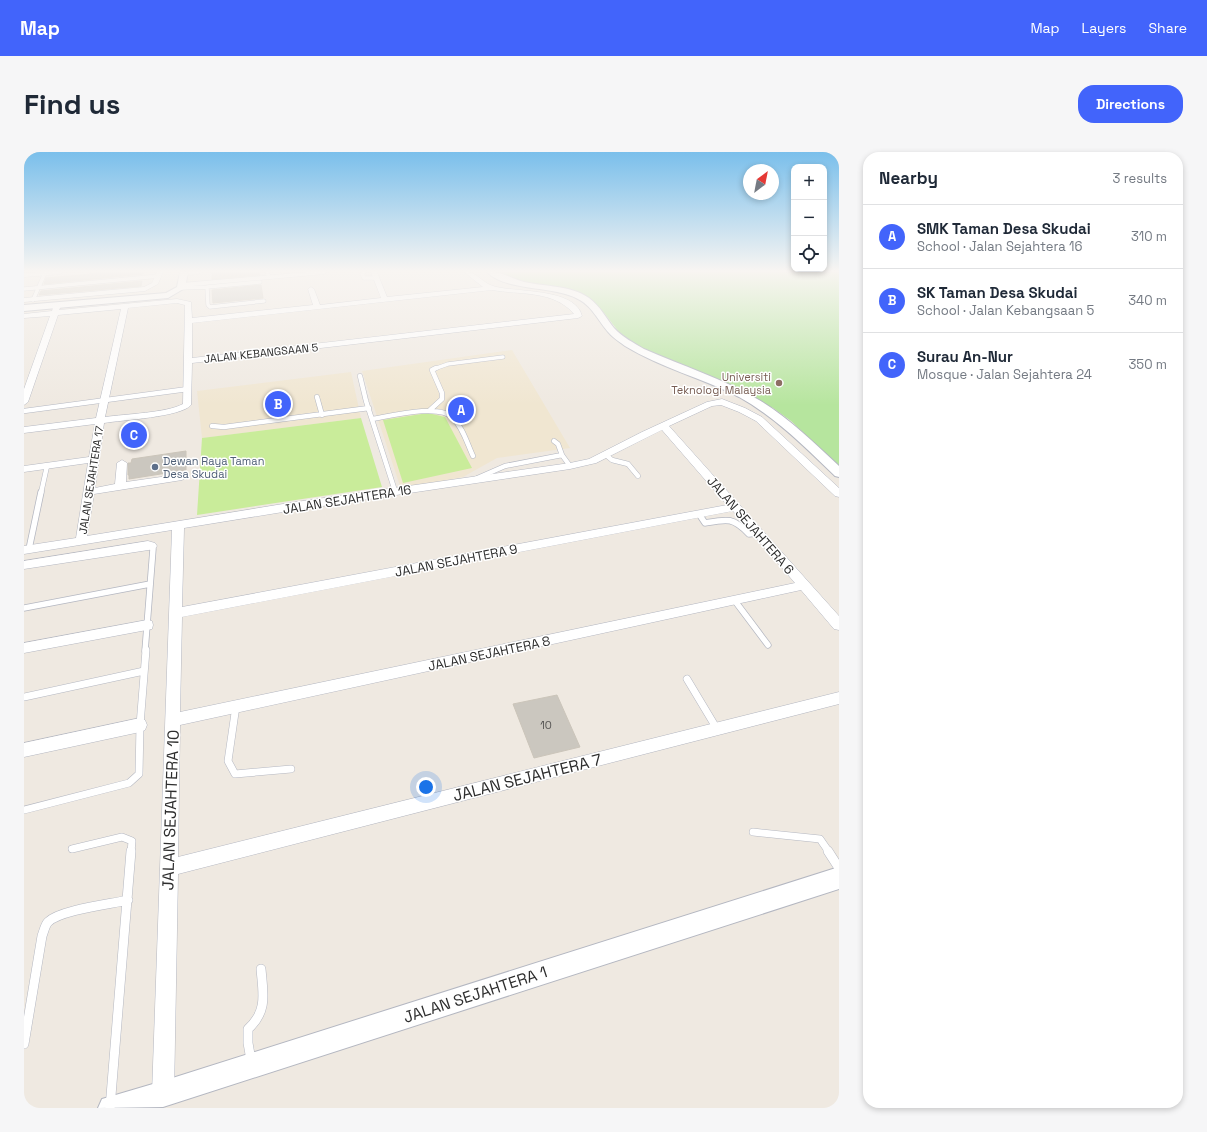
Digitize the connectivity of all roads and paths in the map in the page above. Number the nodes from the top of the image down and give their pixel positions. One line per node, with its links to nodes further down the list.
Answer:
1 (53, 317): 14 (street)
2 (123, 317): 13 (street, JALAN SEJAHTERA 17)
3 (189, 317): 7 (street)
4 (222, 317): 7 (street)
5 (574, 317): 9 (street, JALAN KEBANGSAAN 5)
6 (602, 317): 33 (street)
7 (189, 320): 9 (street)
8 (503, 357): 16 (lane)
9 (188, 361): 11 (street)
10 (360, 376): 15 (lane)
11 (188, 389): 13 (lane); 20 (street)
12 (317, 397): 18 (lane)
13 (104, 400): 17 (lane); 20 (street, JALAN SEJAHTERA 17)
14 (24, 402)
15 (369, 408): 18 (lane); 19 (lane)
16 (430, 410): 19 (lane); 27 (lane)
17 (24, 411)
18 (322, 415): 21 (lane)
19 (372, 419): 38 (lane)
20 (100, 420): 23 (street); 28 (street, JALAN SEJAHTERA 17)
21 (212, 426)
22 (664, 426): 26 (street, JALAN SEJAHTERA 16); 40 (street, JALAN SEJAHTERA 16); 41 (street, JALAN SEJAHTERA 6)
23 (24, 430)
24 (554, 441): 25 (lane)
25 (562, 455): 31 (lane); 36 (lane)
26 (606, 455): 31 (street, JALAN SEJAHTERA 16); 34 (lane)
27 (473, 456)
28 (94, 460): 30 (street); 39 (street, JALAN SEJAHTERA 17)
29 (122, 463): 37 (street)
30 (47, 466): 32 (street); 47 (lane)
31 (570, 466): 36 (street, JALAN SEJAHTERA 16)
32 (24, 469)
33 (839, 473)
34 (638, 476)
35 (182, 477): 37 (street)
36 (473, 480): 38 (street, JALAN SEJAHTERA 16)
37 (120, 486): 39 (street)
38 (395, 491): 43 (street, JALAN SEJAHTERA 16)
39 (89, 492): 45 (street, JALAN SEJAHTERA 17)
40 (839, 494)
41 (736, 507): 42 (street, JALAN SEJAHTERA 9); 44 (street, JALAN SEJAHTERA 6)
42 (700, 514): 44 (lane); 53 (street, JALAN SEJAHTERA 9)
43 (178, 526): 45 (street, JALAN SEJAHTERA 16); 53 (street, JALAN SEJAHTERA 10)
44 (758, 532): 50 (street, JALAN SEJAHTERA 6)
45 (81, 540): 47 (street, JALAN SEJAHTERA 16)
46 (151, 546): 48 (street); 49 (lane)
47 (26, 550)
48 (24, 565)
49 (150, 584): 52 (lane); 55 (lane)
50 (805, 586): 51 (street, JALAN SEJAHTERA 8); 54 (street, JALAN SEJAHTERA 6)
51 (735, 601): 56 (lane); 62 (street, JALAN SEJAHTERA 8)
52 (24, 608)
53 (176, 613): 63 (street, JALAN SEJAHTERA 10)
54 (839, 624)
55 (147, 625): 57 (street); 58 (lane)
56 (768, 645)
57 (24, 648)
58 (144, 671): 60 (lane); 64 (lane)
59 (688, 679): 65 (lane)
60 (24, 697)
61 (839, 698): 65 (street, JALAN SEJAHTERA 7)
62 (236, 706): 63 (street, JALAN SEJAHTERA 8); 67 (lane)
63 (173, 720): 71 (street, JALAN SEJAHTERA 10)
64 (140, 725): 66 (street); 68 (lane)
65 (716, 729): 71 (street, JALAN SEJAHTERA 7)
66 (24, 750)
67 (291, 769)
68 (24, 810)
69 (753, 832): 72 (lane)
70 (72, 849): 74 (lane)
71 (169, 868): 78 (street, JALAN SEJAHTERA 10)
72 (839, 868)
73 (839, 878): 77 (street, JALAN SEJAHTERA 1)
74 (128, 900): 76 (lane); 79 (lane)
75 (261, 970): 77 (lane)
76 (24, 1044)
77 (252, 1066): 78 (street, JALAN SEJAHTERA 1)
78 (163, 1094): 79 (street, JALAN SEJAHTERA 1)
79 (110, 1108)

